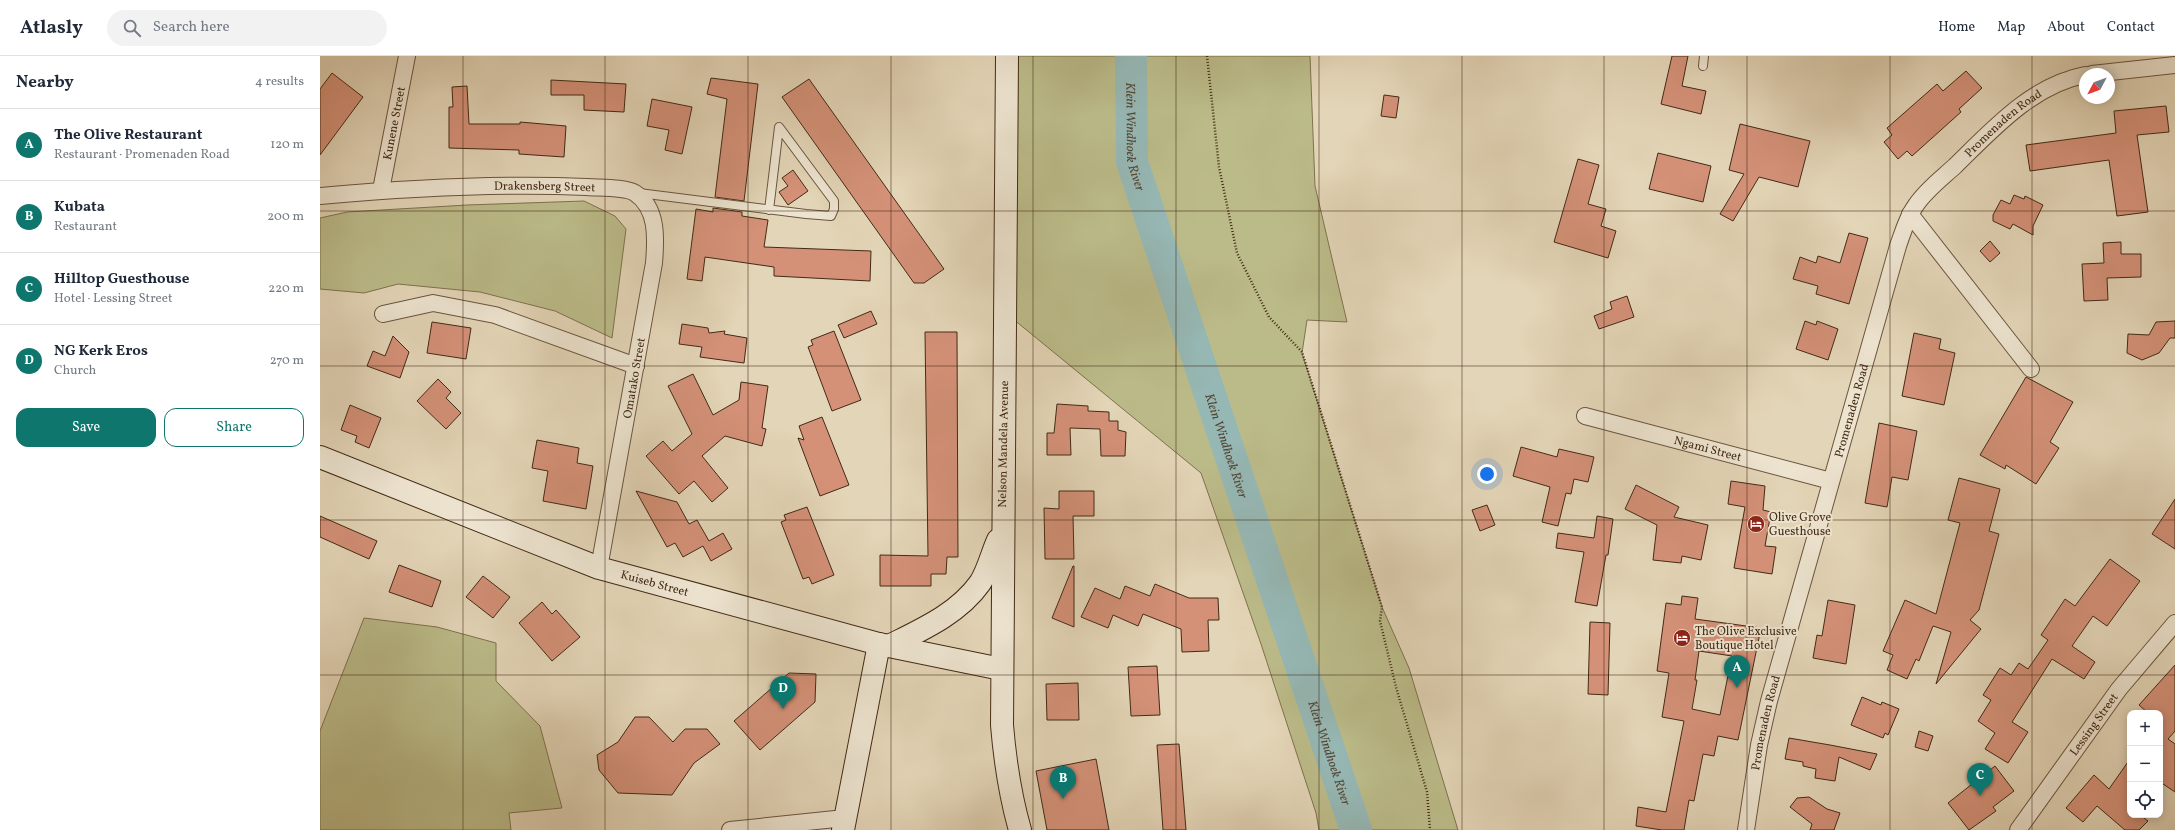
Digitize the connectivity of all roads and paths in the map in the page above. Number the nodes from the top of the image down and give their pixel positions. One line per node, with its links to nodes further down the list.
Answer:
1 (407, 56): 9 (street, Kunene Street)
2 (1007, 56): 20 (main road, Nelson Mandela Avenue)
3 (1208, 56): 28 (path)
4 (1704, 56): 6 (lane)
5 (2175, 64): 7 (street)
6 (1703, 66)
7 (2115, 71)
8 (2079, 76): 13 (street, Promenaden Road)
9 (381, 190): 10 (street, Drakensberg Street); 11 (street, Drakensberg Street)
10 (635, 192): 12 (lane, Drakensberg Street); 15 (street, Omatako Street)
11 (320, 196)
12 (769, 210): 12 (lane, Drakensberg Street)
13 (1910, 214): 16 (street); 19 (street, Promenaden Road)
14 (383, 314): 15 (street)
15 (636, 366): 21 (street, Omatako Street)
16 (2031, 369)
17 (1585, 416): 19 (street, Ngami Street)
18 (320, 457): 21 (main road, Kuiseb Street)
19 (1831, 481): 29 (street, Promenaden Road)
20 (1002, 529): 23 (main road); 24 (main road, Nelson Mandela Avenue)
21 (599, 568): 23 (main road, Kuiseb Street)
22 (2175, 623): 30 (street, Lessing Street)
23 (884, 645): 24 (main road, Kuiseb Street); 25 (main road)
24 (1001, 669): 27 (main road, Nelson Mandela Avenue)
25 (844, 824): 26 (street)
26 (730, 830)
27 (1020, 830)
28 (1430, 830)
29 (1746, 830)
30 (2018, 830)

